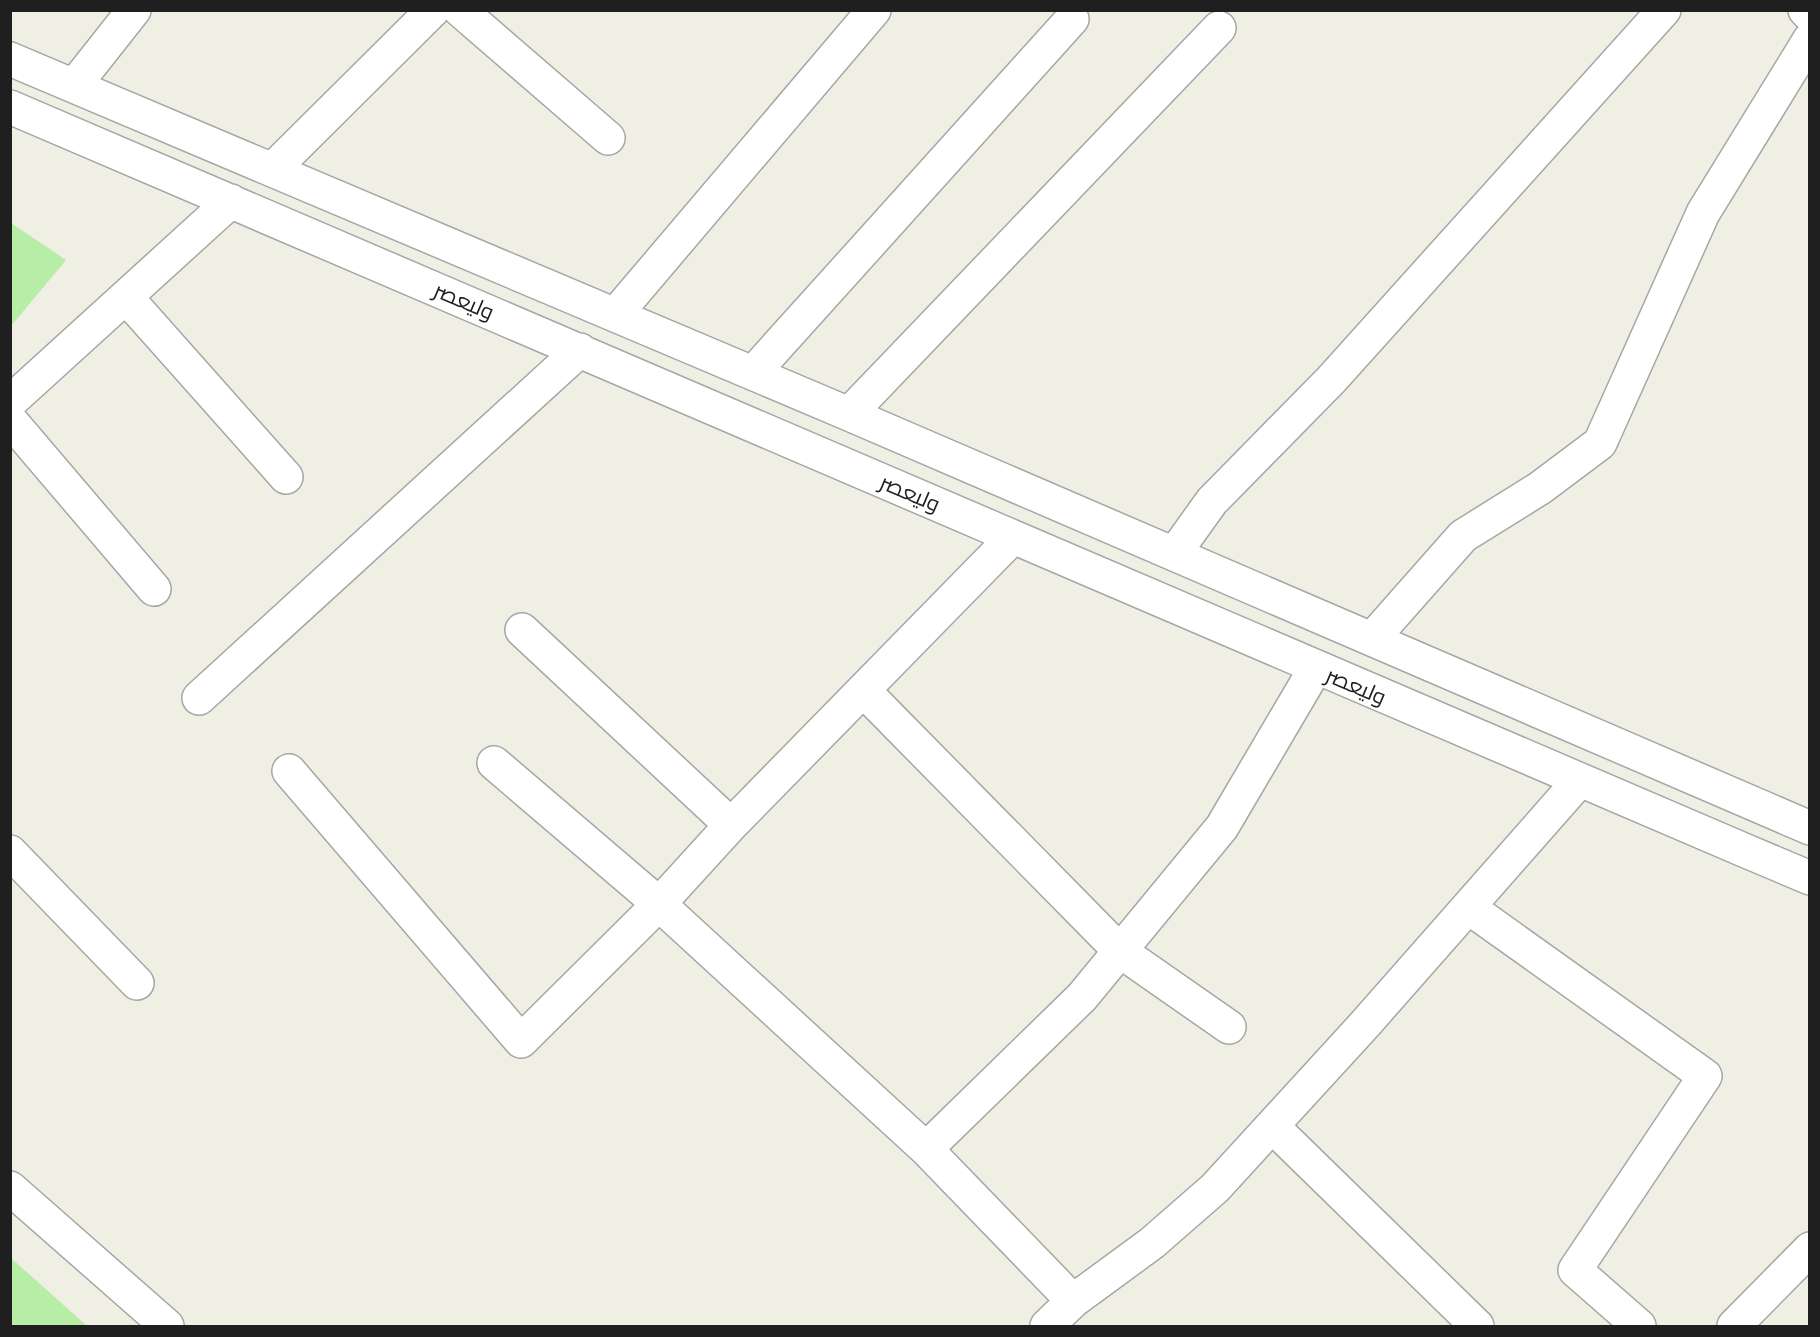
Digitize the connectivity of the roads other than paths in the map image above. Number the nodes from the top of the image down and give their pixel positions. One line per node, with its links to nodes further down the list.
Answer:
1 (134, 10): 12 (street)
2 (432, 10): 15 (street)
3 (460, 10): 14 (street)
4 (874, 10): 18 (street)
5 (1664, 10): 28 (street)
6 (1805, 10): 7 (street)
7 (1809, 15)
8 (1072, 19): 20 (street)
9 (1219, 28): 23 (street)
10 (1809, 39): 31 (street)
11 (10, 59): 12 (street, ولیعصر)
12 (74, 86): 15 (street, ولیعصر)
13 (10, 107): 16 (street, ولیعصر)
14 (608, 138)
15 (272, 170): 18 (street, ولیعصر)
16 (231, 201): 17 (street); 19 (street, ولیعصر)
17 (126, 297): 22 (street); 26 (street)
18 (615, 315): 20 (street, ولیعصر)
19 (580, 350): 25 (street, ولیعصر); 34 (street)
20 (753, 373): 21 (street, ولیعصر)
21 (805, 395): 23 (street, ولیعصر); 25 (street)
22 (10, 402)
23 (849, 414): 28 (street, ولیعصر)
24 (10, 420): 29 (street)
25 (776, 435): 27 (street, ولیعصر)
26 (286, 477)
27 (1012, 538): 32 (street, ولیعصر); 33 (street)
28 (1174, 554): 31 (street, ولیعصر)
29 (154, 589)
30 (522, 630): 38 (street)
31 (1372, 639): 39 (street, ولیعصر)
32 (1315, 669): 37 (street, ولیعصر); 44 (street)
33 (863, 690): 38 (street); 44 (street)
34 (198, 698)
35 (494, 763): 42 (street)
36 (289, 771): 42 (street)
37 (1579, 781): 41 (street, ولیعصر); 43 (street)
38 (731, 825): 42 (street)
39 (1809, 828)
40 (10, 852): 45 (street)
41 (1809, 878)
42 (659, 904): 48 (street)
43 (1468, 907): 47 (street); 55 (street)
44 (1120, 951): 46 (street); 48 (street)
45 (137, 982)
46 (1229, 1027)
47 (1272, 1126): 51 (street); 54 (street)
48 (926, 1149): 51 (street)
49 (10, 1188): 52 (street)
50 (1809, 1249): 56 (street)
51 (1073, 1301): 53 (street)
52 (167, 1326)
53 (1047, 1326)
54 (1477, 1326)
55 (1639, 1326)
56 (1734, 1326)

